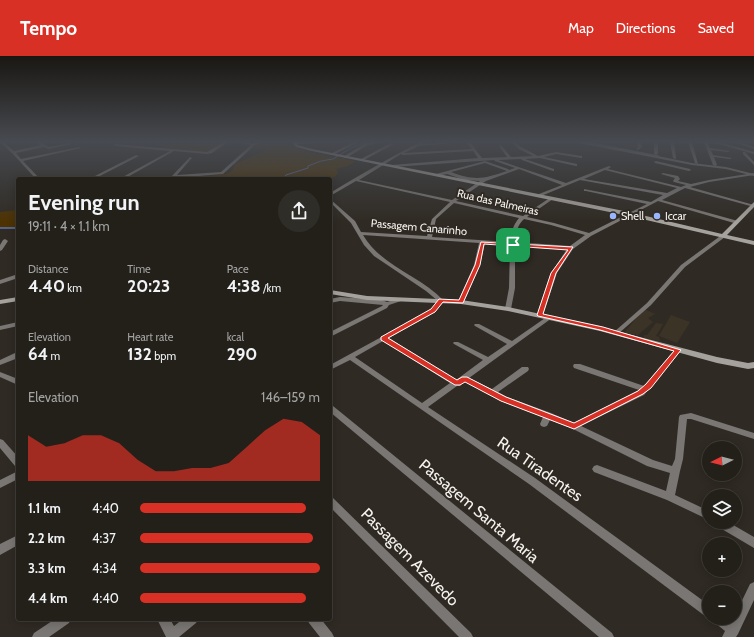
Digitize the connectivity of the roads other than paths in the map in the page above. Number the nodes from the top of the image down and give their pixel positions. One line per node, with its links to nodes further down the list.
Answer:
1 (29, 169): 23 (street)
2 (111, 169): 24 (street)
3 (139, 169): 25 (street)
4 (180, 169): 22 (street)
5 (228, 169): 22 (street)
6 (374, 169): 28 (street)
7 (408, 169): 21 (main road)
8 (455, 169): 18 (street)
9 (462, 169): 19 (street)
10 (505, 169): 18 (street)
11 (516, 169): 29 (street)
12 (522, 169): 30 (street)
13 (605, 169): 27 (street); 32 (street)
14 (670, 169): 31 (street)
15 (686, 169): 17 (street)
16 (730, 169): 20 (street)
17 (689, 170)
18 (446, 172): 21 (street)
19 (469, 172)
20 (753, 174): 31 (street)
21 (437, 175): 29 (main road)
22 (174, 176): 26 (street)
23 (36, 177)
24 (95, 177)
25 (125, 177)
26 (165, 177)
27 (580, 179): 30 (street); 36 (street)
28 (355, 180): 34 (street); 39 (street, Rua das Palmeiras)
29 (480, 184): 35 (main road); 39 (street)
30 (567, 185): 35 (street)
31 (689, 185): 32 (street)
32 (683, 188): 36 (street); 42 (street)
33 (586, 190): 41 (street)
34 (332, 194)
35 (540, 195): 37 (main road)
36 (669, 195): 38 (street)
37 (551, 198): 43 (main road); 44 (street)
38 (658, 200): 41 (street); 45 (street)
39 (454, 201): 44 (street, Rua das Palmeiras); 49 (street)
40 (332, 202): 46 (street)
41 (651, 203): 43 (street)
42 (754, 205): 45 (main road)
43 (629, 214): 47 (street); 48 (main road)
44 (524, 217): 47 (street, Rua das Palmeiras); 53 (street)
45 (736, 222): 48 (main road)
46 (360, 233): 49 (street, Passagem Canarinho); 62 (street)
47 (589, 235): 54 (street)
48 (724, 236): 52 (main road); 72 (street)
49 (429, 238): 51 (street, Passagem Canarinho)
50 (5, 241): 55 (street)
51 (482, 243): 53 (street, Passagem Canarinho); 64 (street)
52 (754, 243)
53 (513, 245): 54 (street, Passagem Canarinho); 66 (street)
54 (571, 248): 67 (street)
55 (0, 249)
56 (16, 277): 57 (street)
57 (0, 282)
58 (332, 292): 60 (main road)
59 (16, 299): 63 (main road)
60 (399, 300): 62 (main road); 65 (street)
61 (332, 301): 65 (street)
62 (441, 301): 64 (main road); 74 (street)
63 (0, 302)
64 (461, 302): 66 (main road)
65 (386, 304): 73 (street)
66 (508, 309): 67 (main road)
67 (540, 315): 68 (main road)
68 (550, 317): 72 (main road); 76 (street)
69 (16, 324): 71 (street)
70 (478, 325): 76 (street)
71 (0, 328)
72 (616, 333): 77 (main road)
73 (332, 334)
74 (383, 338): 79 (street); 88 (street)
75 (456, 343): 80 (street)
76 (513, 344): 80 (street)
77 (678, 350): 82 (main road); 89 (street)
78 (16, 356): 81 (street)
79 (350, 357): 84 (street); 91 (street, Rua Tiradentes)
80 (488, 360): 88 (street)
81 (0, 363)
82 (754, 365)
83 (577, 366): 89 (street)
84 (332, 367)
85 (525, 369): 90 (street)
86 (0, 374): 87 (street)
87 (16, 381)
88 (461, 381): 90 (street); 91 (street)
89 (645, 389): 95 (street)
90 (492, 393): 93 (street)
91 (422, 407): 111 (street, Rua Tiradentes)
92 (332, 410): 122 (street, Passagem Santa Maria)
93 (548, 415): 94 (street); 95 (street)
94 (544, 424)
95 (574, 426): 100 (street)
96 (754, 436): 100 (street)
97 (0, 442): 98 (street)
98 (16, 461)
99 (597, 469): 103 (street)
100 (675, 471): 103 (street)
101 (16, 476): 102 (street)
102 (0, 484)
103 (670, 496): 105 (street)
104 (332, 503): 121 (street, Passagem Azevedo)
105 (702, 512)
106 (731, 529): 108 (street)
107 (16, 541): 109 (street)
108 (754, 543)
109 (0, 550)
110 (754, 588): 117 (street)
111 (702, 607)
112 (62, 621): 119 (street)
113 (164, 621): 118 (street)
114 (190, 621): 118 (street)
115 (315, 621): 120 (street)
116 (724, 625): 117 (street)
117 (731, 633)
118 (172, 636)
119 (38, 637)
120 (328, 637)
121 (467, 637)
122 (608, 637)

